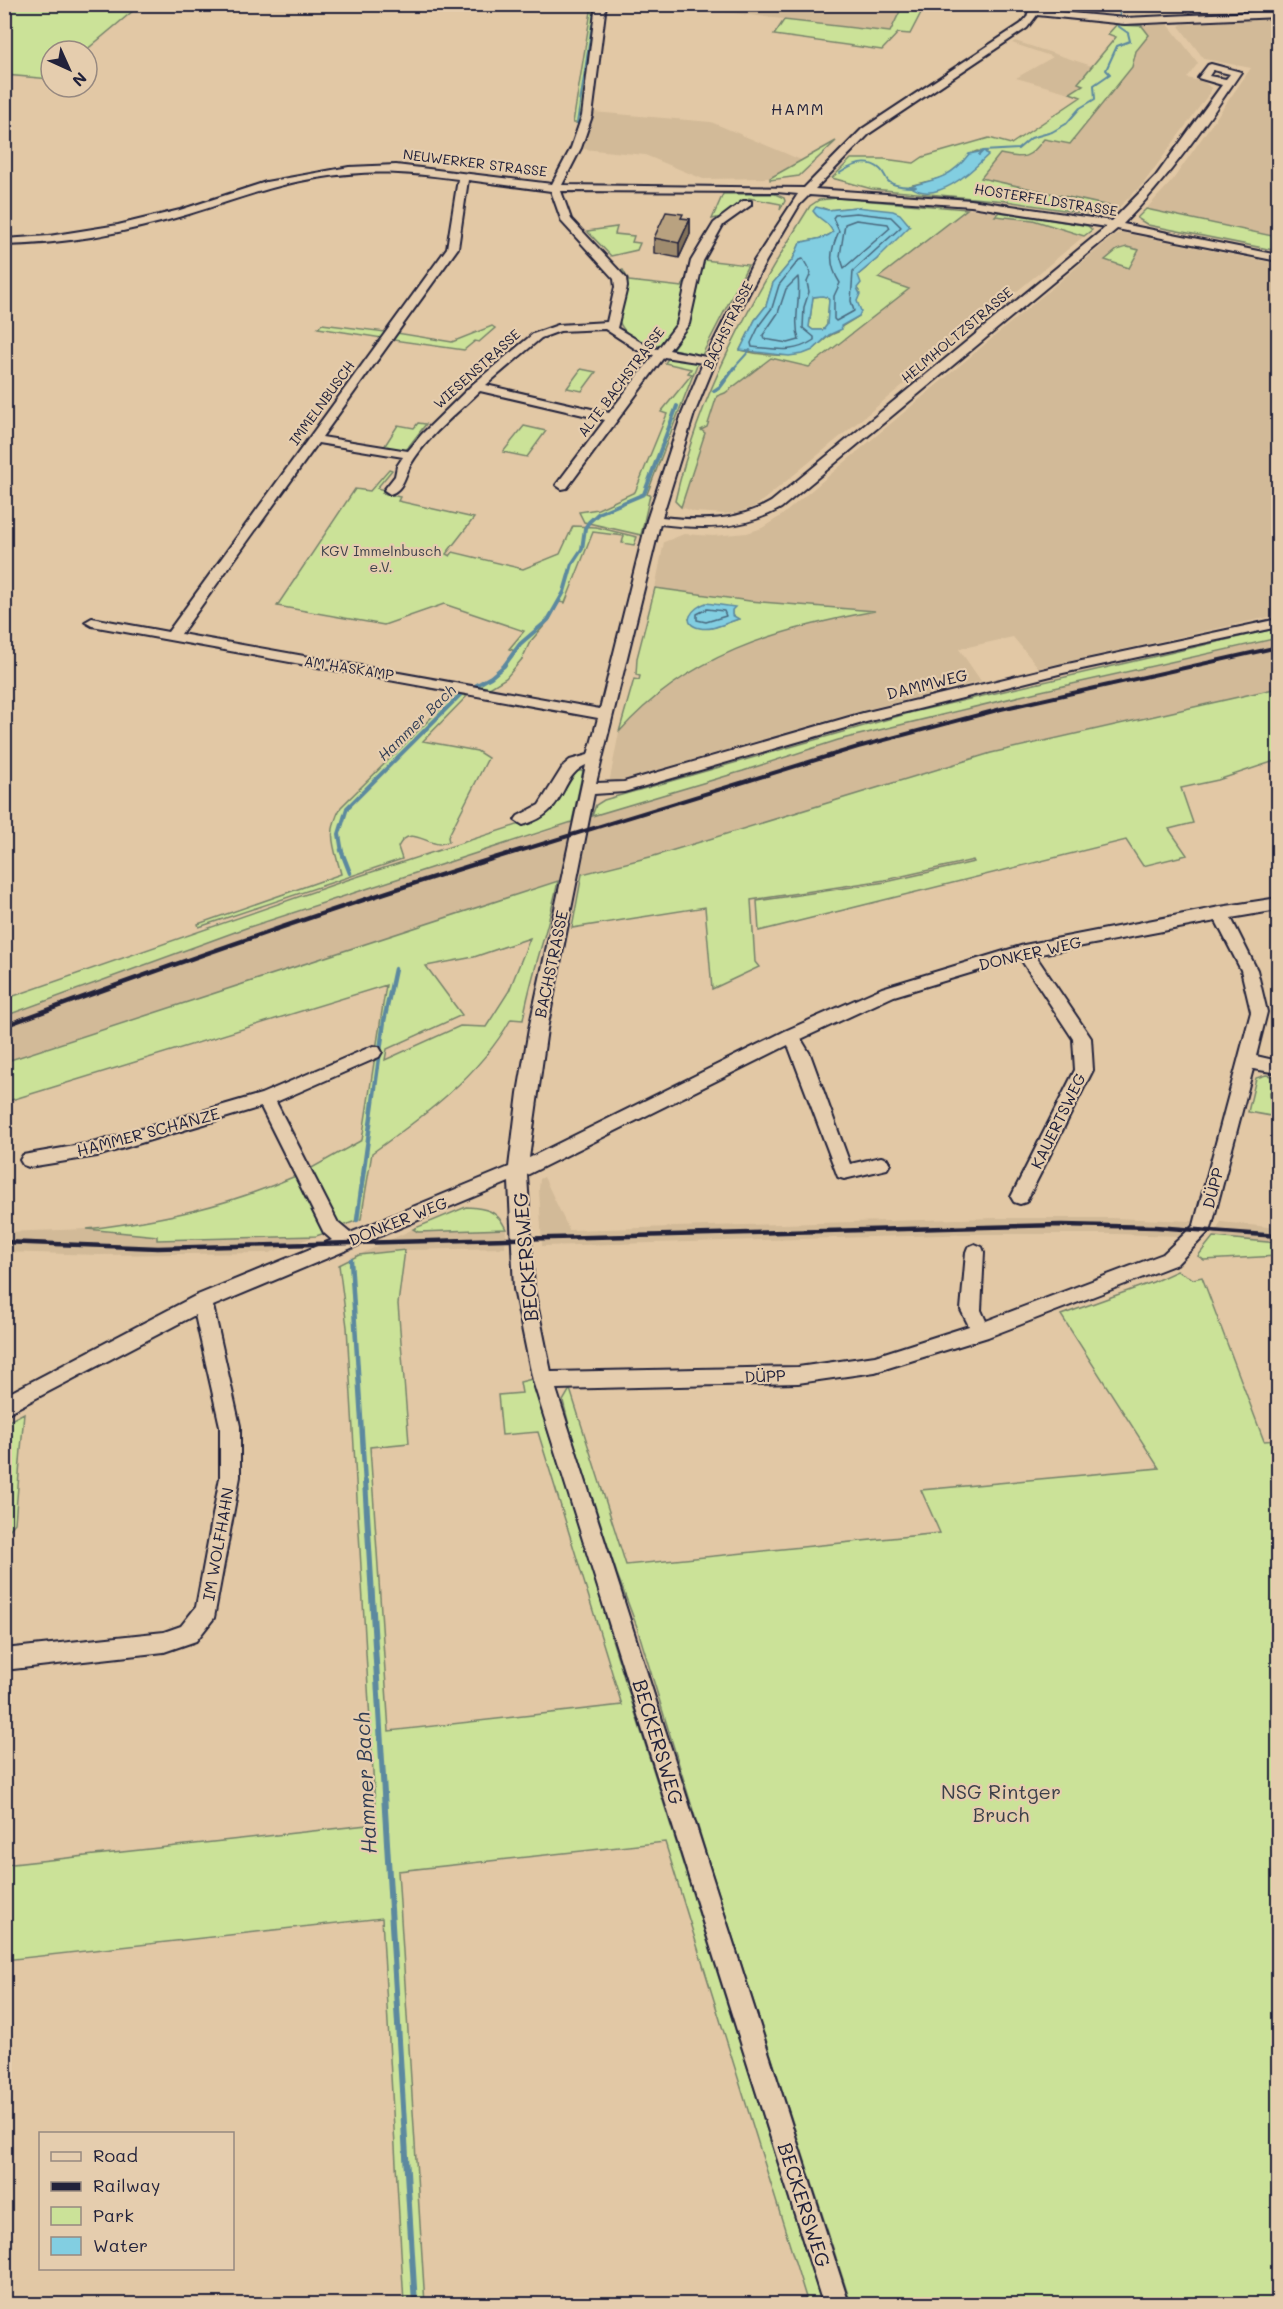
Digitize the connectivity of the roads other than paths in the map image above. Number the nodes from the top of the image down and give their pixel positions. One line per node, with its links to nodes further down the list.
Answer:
1 (601, 4): 6 (street)
2 (1035, 8): 3 (street); 7 (street, BACHSTRASSE)
3 (1278, 14)
4 (1228, 82): 9 (street, HELMHOLTZSTRASSE)
5 (464, 176): 6 (street, NEUWERKER STRASSE); 10 (street, NEUWERKER STRASSE); 17 (street, IMMELNBUSCH)
6 (555, 188): 7 (street, NEUWERKER STRASSE); 12 (street)
7 (807, 191): 9 (street, HOSTERFELDSTRASSE); 14 (street, BACHSTRASSE)
8 (747, 203): 13 (street, ALTE BACHSTRASSE)
9 (1115, 225): 11 (street, HOSTERFELDSTRASSE); 21 (street, HELMHOLTZSTRASSE)
10 (4, 242)
11 (1278, 258)
12 (611, 325): 13 (street); 15 (street, WIESENSTRASSE)
13 (664, 351): 14 (street); 16 (street, ALTE BACHSTRASSE)
14 (709, 360): 21 (street, BACHSTRASSE)
15 (477, 387): 16 (street); 18 (street, WIESENSTRASSE)
16 (613, 418): 19 (street, ALTE BACHSTRASSE)
17 (314, 439): 18 (street); 24 (street, IMMELNBUSCH)
18 (411, 455): 20 (street, WIESENSTRASSE)
19 (562, 485)
20 (390, 490)
21 (654, 520): 25 (street, BACHSTRASSE)
22 (92, 622): 24 (street, AM HASKAMP)
23 (1278, 624): 27 (street, DAMMWEG)
24 (173, 635): 25 (street, AM HASKAMP)
25 (606, 715): 26 (street, BACHSTRASSE)
26 (595, 759): 27 (street, BACHSTRASSE); 28 (street)
27 (587, 789): 39 (street, BACHSTRASSE)
28 (523, 820)
29 (1278, 904): 30 (street, DONKER WEG)
30 (1220, 914): 31 (street, DONKER WEG); 34 (street, DÜPP)
31 (1024, 951): 32 (street, DONKER WEG); 40 (street, KAUERTSWEG)
32 (791, 1036): 38 (street); 39 (street, DONKER WEG)
33 (373, 1052): 36 (street, HAMMER SCHANZE)
34 (1248, 1061): 35 (street); 44 (street, DÜPP)
35 (1278, 1066)
36 (266, 1099): 37 (street, HAMMER SCHANZE); 41 (street)
37 (29, 1160)
38 (882, 1164)
39 (518, 1171): 41 (street, DONKER WEG); 45 (street, BECKERSWEG)
40 (1020, 1197)
41 (348, 1242): 43 (street, DONKER WEG)
42 (975, 1252): 44 (street)
43 (202, 1302): 46 (street, DONKER WEG); 47 (street, IM WOLFHAHN)
44 (981, 1331): 45 (street, DÜPP)
45 (543, 1381): 48 (street, BECKERSWEG)
46 (4, 1406)
47 (4, 1660)
48 (836, 2304)

